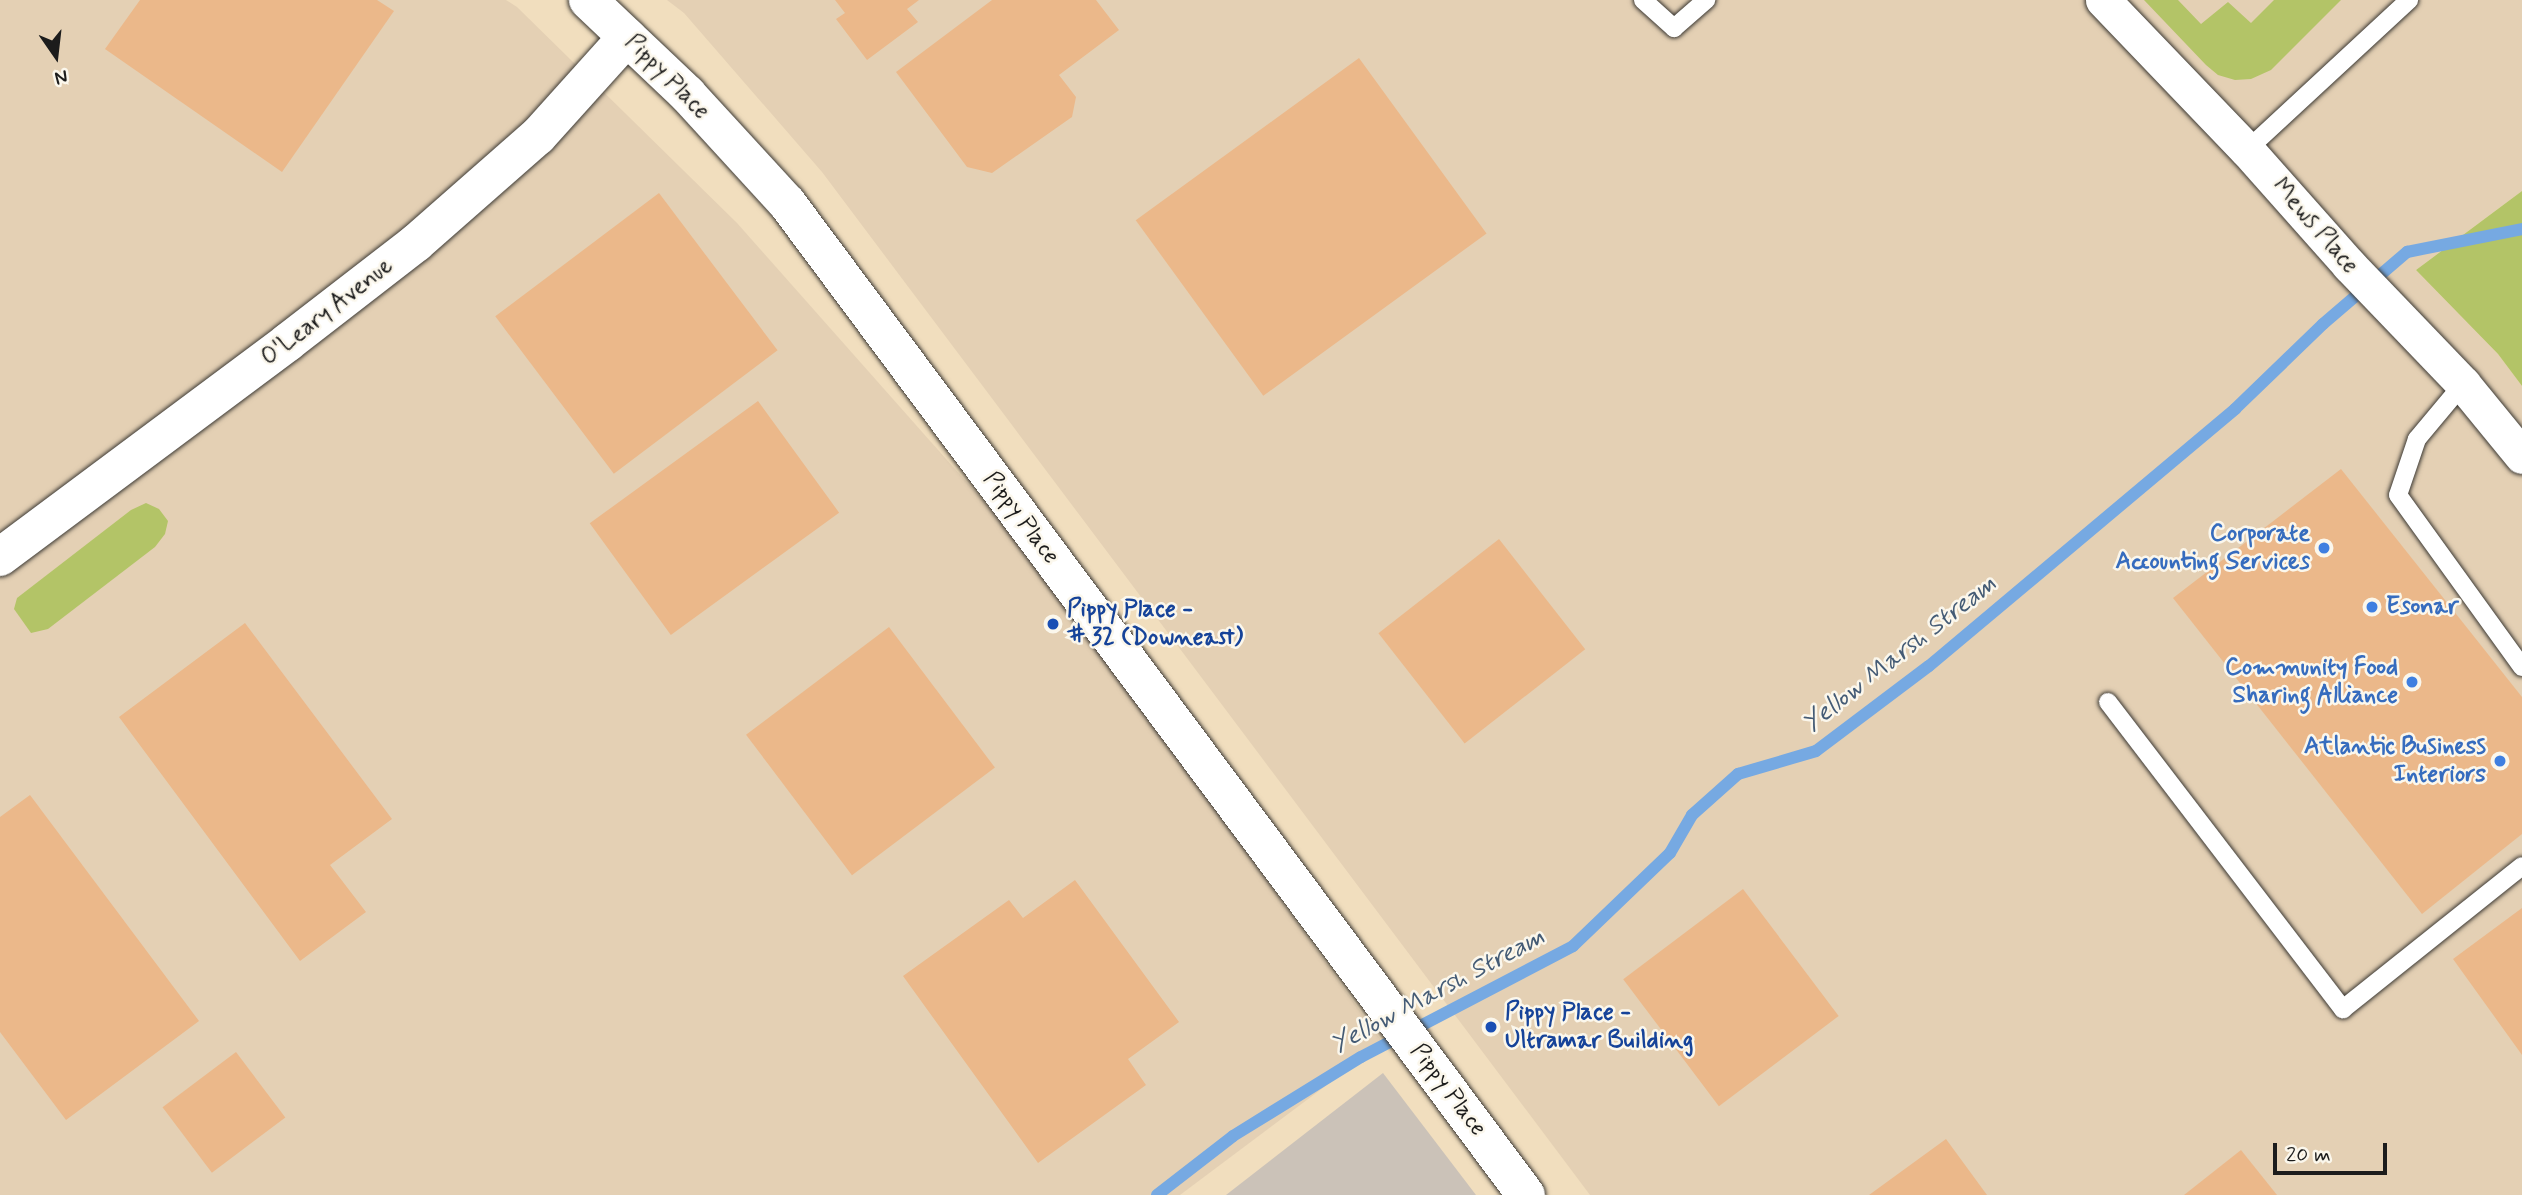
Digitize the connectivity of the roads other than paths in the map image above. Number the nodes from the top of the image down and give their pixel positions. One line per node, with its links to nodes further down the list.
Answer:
1 (588, 0): 6 (street, Pippy Place)
2 (1643, 0): 3 (lane)
3 (1706, 0)
4 (2103, 0): 7 (street, Mews Place)
5 (2409, 0): 7 (lane)
6 (627, 37): 10 (street, O'Leary Avenue); 14 (street, Pippy Place)
7 (2247, 150): 8 (street, Mews Place)
8 (2463, 384): 9 (street, Mews Place); 11 (lane)
9 (2522, 456)
10 (0, 557)
11 (2522, 667)
12 (2108, 702): 13 (lane)
13 (2522, 866)
14 (1525, 1195)

